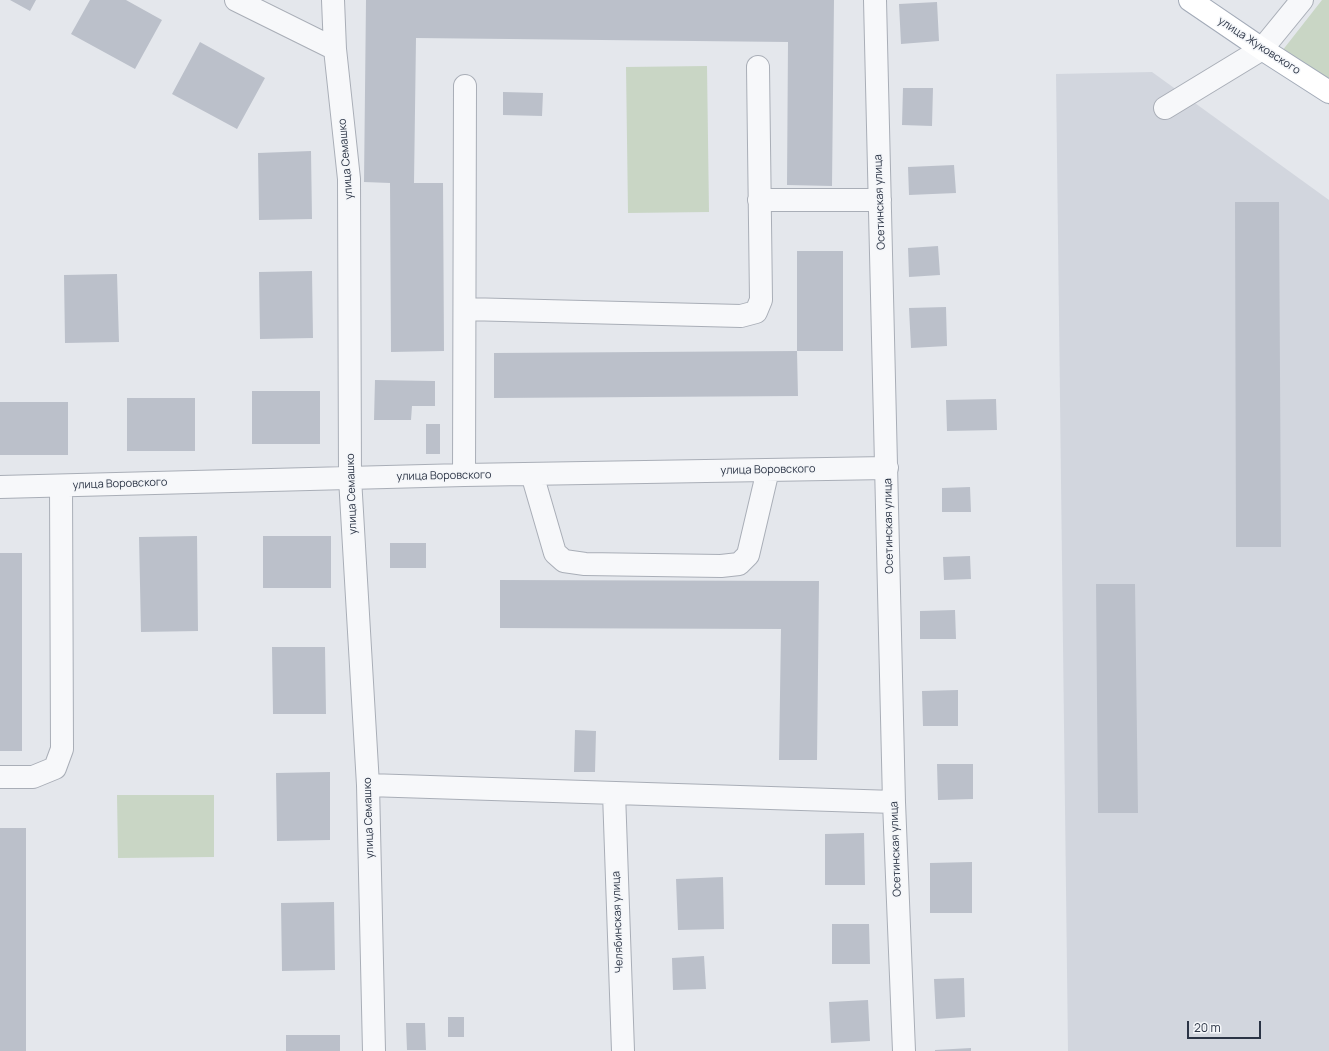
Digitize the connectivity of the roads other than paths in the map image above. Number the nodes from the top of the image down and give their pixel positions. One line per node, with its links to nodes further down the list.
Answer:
1 (236, 0): 6 (street)
2 (333, 0): 6 (street, улица Семашко)
3 (875, 0): 13 (street, Осетинская улица)
4 (1190, 0): 7 (main road, улица Жуковского)
5 (1302, 0): 7 (street)
6 (335, 49): 19 (street, улица Семашко)
7 (1262, 49): 10 (main road, улица Жуковского); 11 (street)
8 (758, 67): 12 (street)
9 (465, 86): 14 (street)
10 (1329, 92)
11 (1165, 108)
12 (759, 200): 13 (street); 14 (street)
13 (880, 200): 15 (street, Осетинская улица)
14 (465, 309): 18 (street)
15 (887, 468): 16 (street, улица Воровского); 25 (street, Осетинская улица)
16 (768, 470): 17 (street, улица Воровского); 17 (street)
17 (532, 474): 18 (street, улица Воровского)
18 (464, 475): 19 (street, улица Воровского)
19 (350, 478): 20 (street, улица Воровского); 23 (street, улица Семашко)
20 (61, 486): 21 (street, улица Воровского); 22 (street)
21 (0, 487)
22 (0, 776)
23 (368, 785): 24 (street); 26 (street, улица Семашко)
24 (614, 793): 25 (street); 27 (street, Челябинская улица)
25 (894, 802): 28 (street, Осетинская улица)
26 (374, 1051)
27 (622, 1051)
28 (904, 1051)

